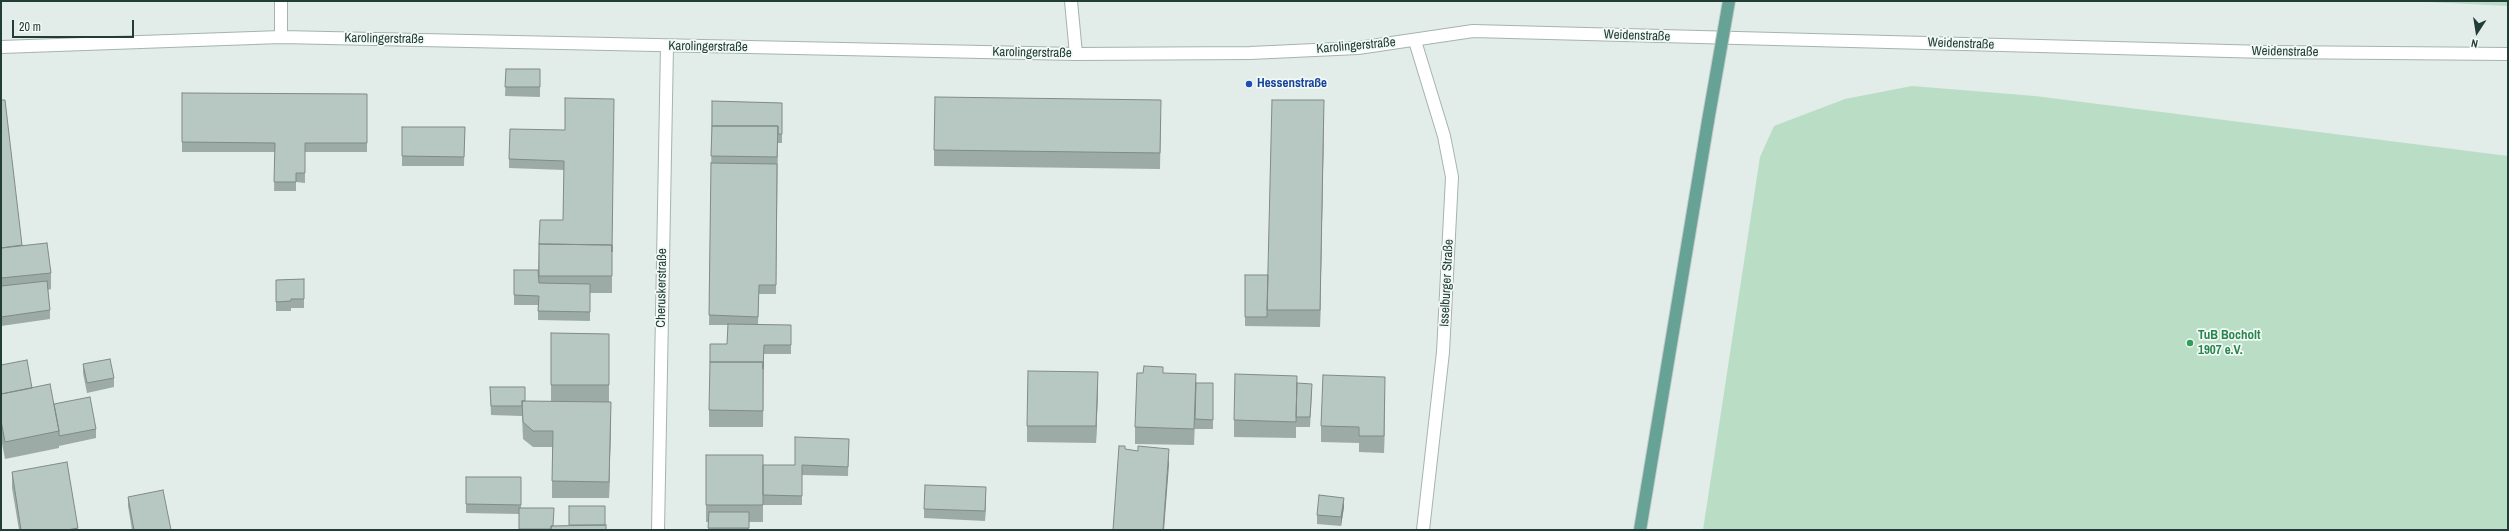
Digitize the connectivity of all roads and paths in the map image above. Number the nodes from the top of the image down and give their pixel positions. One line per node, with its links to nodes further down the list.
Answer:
1 (281, 1): 4 (street)
2 (1071, 1): 8 (street)
3 (1729, 1): 12 (main road, bridge)
4 (281, 37): 6 (street, Karolingerstraße); 7 (street, Karolingerstraße)
5 (1415, 41): 8 (street, Karolingerstraße); 9 (street, Weidenstraße); 11 (street, Isselburger Straße)
6 (667, 46): 8 (street, Karolingerstraße); 10 (street, Cheruskerstraße)
7 (1, 47)
8 (1076, 54)
9 (2508, 54)
10 (658, 530)
11 (1423, 530)
12 (1640, 530)

